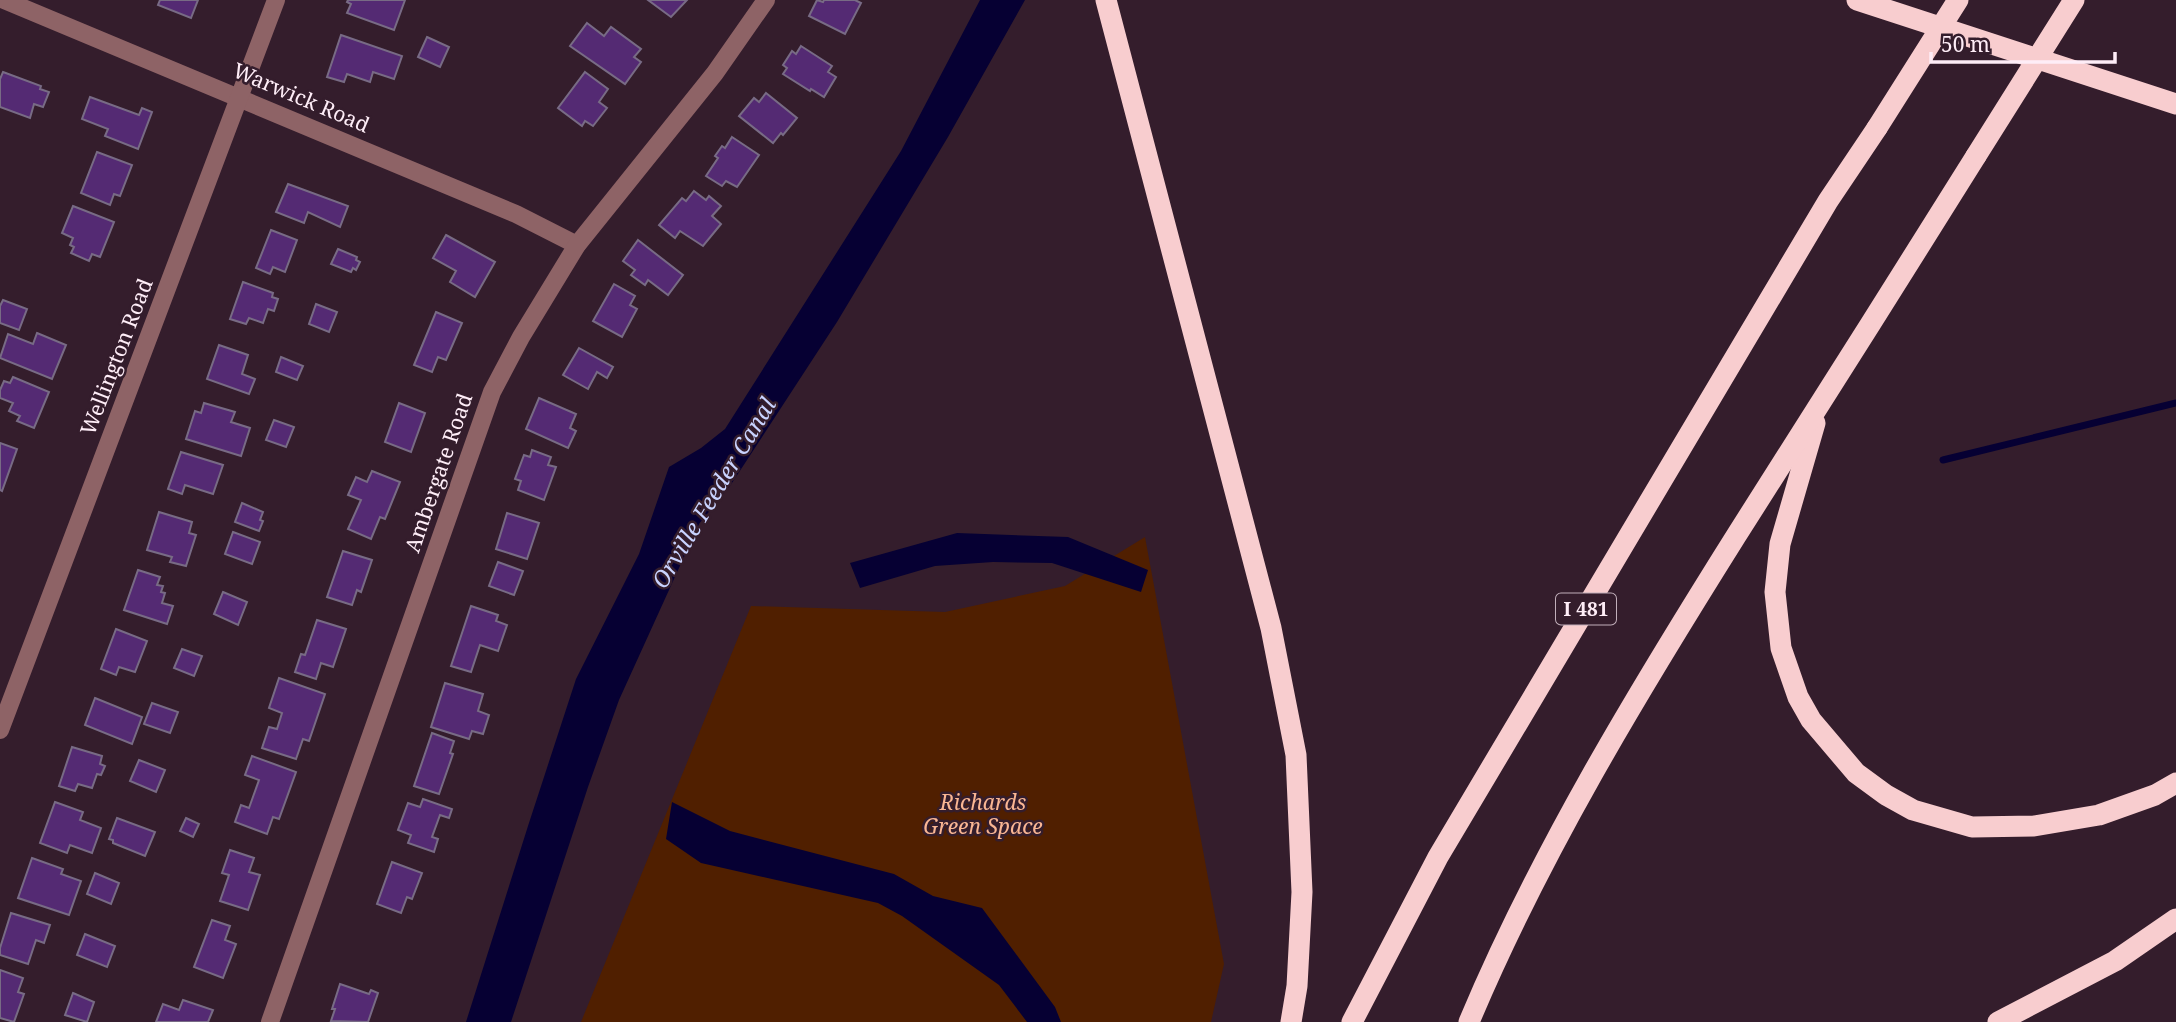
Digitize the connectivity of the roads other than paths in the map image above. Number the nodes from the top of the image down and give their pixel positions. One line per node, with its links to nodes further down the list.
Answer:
1 (4, 0): 8 (street, Warwick Road)
2 (276, 0): 8 (street, Wellington Road)
3 (766, 0): 10 (street, Ambergate Road)
4 (1106, 0): 16 (highway)
5 (1857, 0): 9 (highway)
6 (1958, 0): 17 (highway, I 481, bridge)
7 (2074, 0): 11 (highway, bridge)
8 (240, 97): 10 (street, Warwick Road); 12 (street, Wellington Road)
9 (2176, 104)
10 (577, 245): 15 (street, Ambergate Road)
11 (1822, 400): 13 (highway); 18 (highway)
12 (0, 730)
13 (2176, 783)
14 (2176, 919): 19 (highway)
15 (271, 1022)
16 (1291, 1022)
17 (1352, 1022)
18 (1469, 1022)
19 (1998, 1022)

